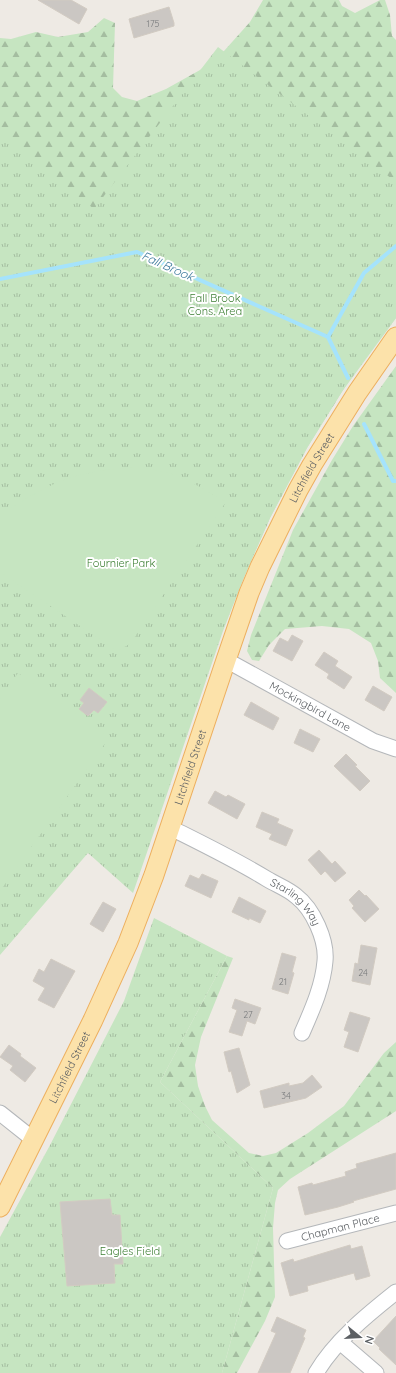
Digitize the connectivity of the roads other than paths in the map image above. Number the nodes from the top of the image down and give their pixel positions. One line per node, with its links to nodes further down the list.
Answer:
1 (396, 337): 2 (main road, Litchfield Street)
2 (226, 660): 3 (street, Mockingbird Lane); 4 (main road, Litchfield Street)
3 (396, 749)
4 (171, 828): 5 (street, Starling Way); 7 (main road, Litchfield Street)
5 (302, 1033)
6 (0, 1113): 7 (street)
7 (34, 1140): 8 (main road, Litchfield Street)
8 (0, 1207)
9 (395, 1216): 10 (street, Chapman Place)
10 (287, 1241)
11 (396, 1292): 12 (street)
12 (340, 1342): 13 (street); 14 (street)
13 (316, 1373)
14 (376, 1373)

